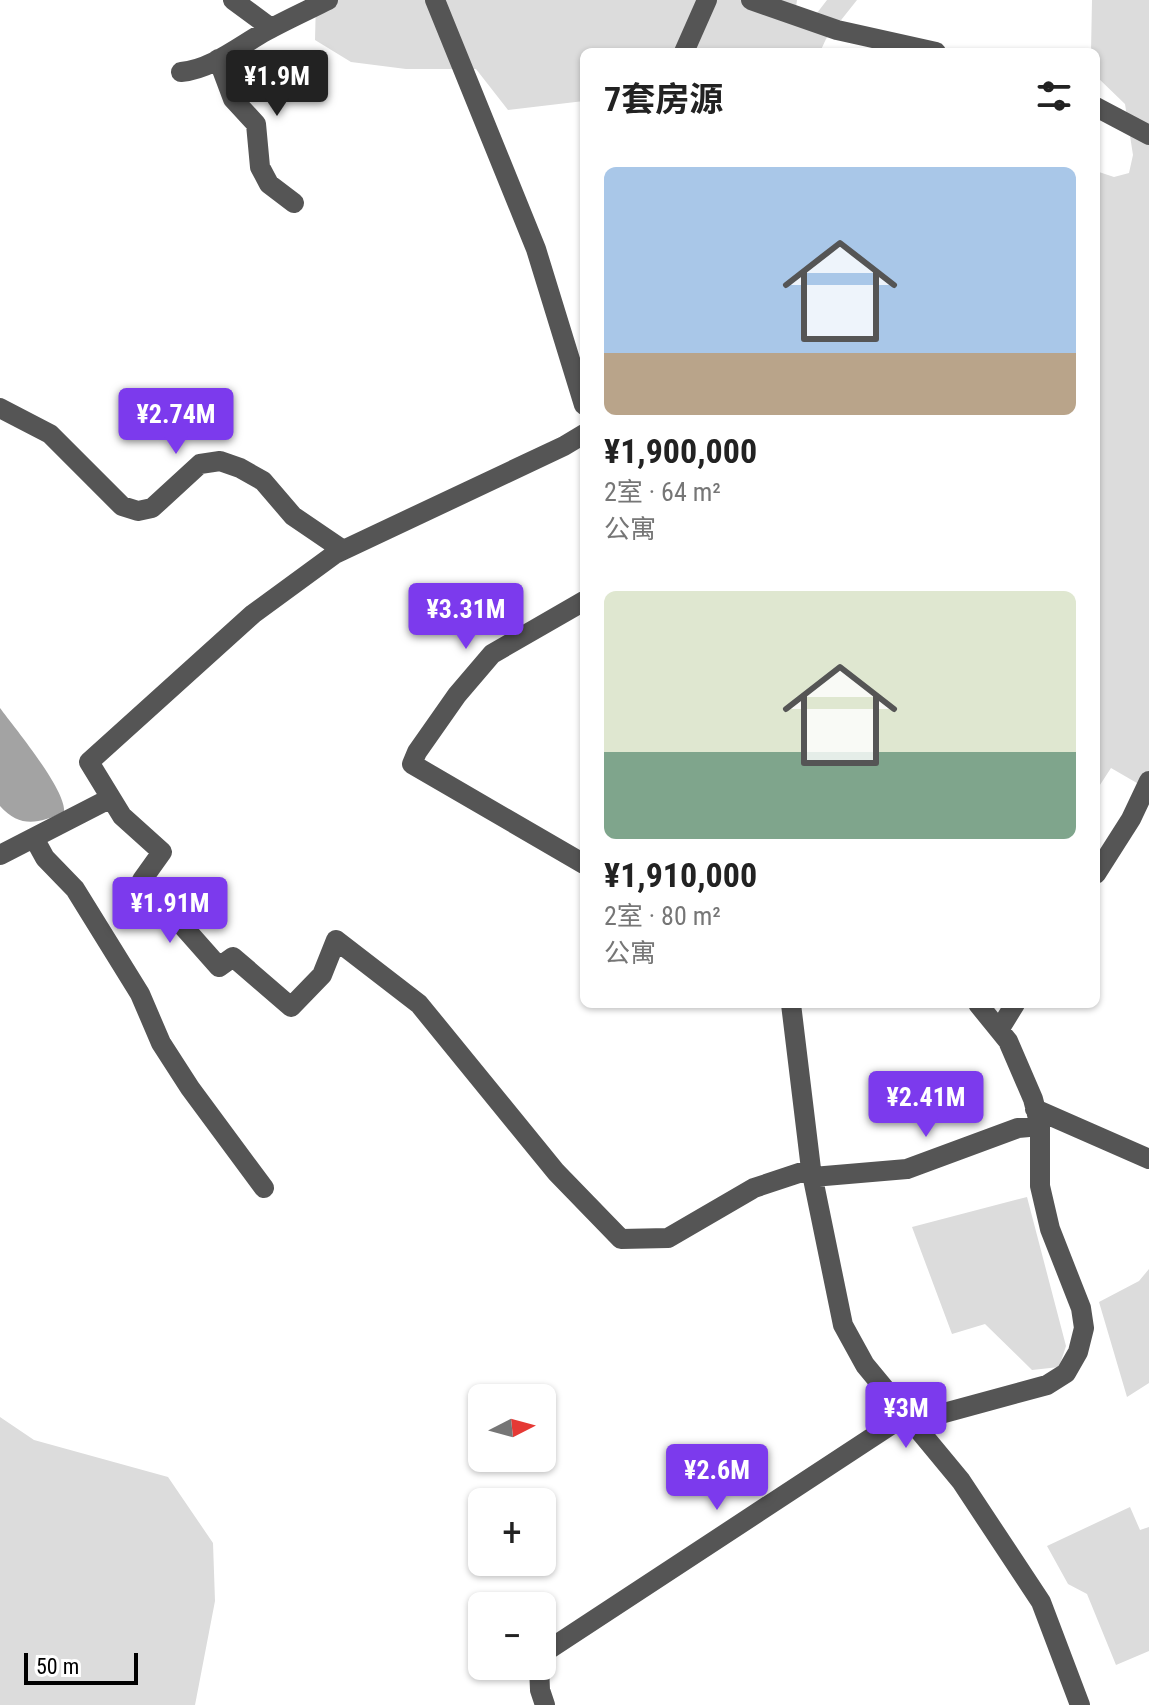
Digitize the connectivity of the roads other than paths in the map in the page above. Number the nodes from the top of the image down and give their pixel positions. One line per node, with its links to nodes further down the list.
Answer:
1 (233, 0): 6 (street)
2 (328, 0): 6 (street)
3 (435, 0): 14 (street)
4 (707, 0): 7 (street)
5 (751, 0): 8 (street)
6 (271, 28): 9 (street)
7 (686, 48)
8 (918, 48)
9 (218, 59): 10 (street); 13 (street)
10 (181, 72)
11 (1100, 109): 12 (street)
12 (1149, 135)
13 (294, 203)
14 (580, 392)
15 (0, 408): 17 (street)
16 (580, 436): 17 (street)
17 (343, 550): 20 (street)
18 (580, 603): 23 (street)
19 (1149, 781): 24 (street)
20 (111, 798): 21 (street); 31 (street)
21 (34, 838): 22 (street); 32 (street)
22 (0, 855)
23 (580, 862)
24 (1100, 868)
25 (791, 1008): 31 (street)
26 (981, 1008): 28 (street)
27 (1013, 1008): 28 (street)
28 (999, 1030): 29 (street)
29 (1038, 1117): 30 (street); 31 (street); 33 (street)
30 (1149, 1159)
31 (812, 1173): 33 (street)
32 (264, 1188)
33 (911, 1422): 34 (street); 37 (street)
34 (556, 1645)
35 (540, 1680): 36 (street)
36 (545, 1705)
37 (1080, 1705)

